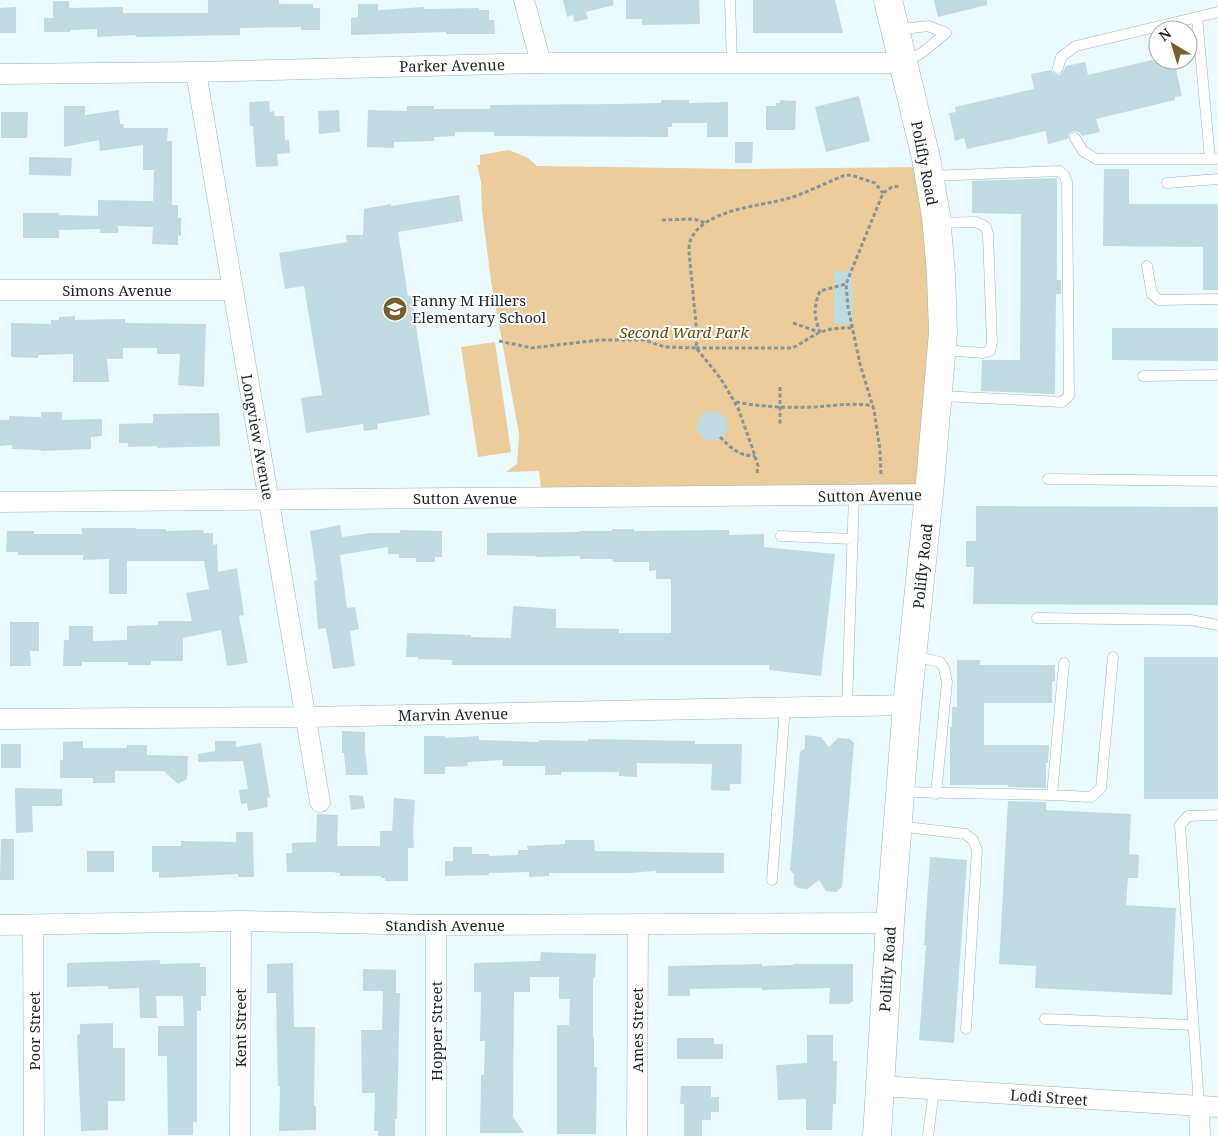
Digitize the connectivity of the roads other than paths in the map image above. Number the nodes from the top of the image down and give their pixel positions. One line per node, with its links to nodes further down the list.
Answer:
1 (524, 0): 7 (street)
2 (730, 0): 8 (lane)
3 (888, 0): 6 (main road, Polifly Road)
4 (1218, 12): 5 (lane)
5 (1197, 17): 10 (lane); 14 (lane)
6 (895, 30): 9 (main road, Polifly Road); 9 (lane)
7 (541, 63): 8 (street, Parker Avenue); 11 (street, Parker Avenue)
8 (732, 63): 9 (street, Parker Avenue)
9 (903, 63): 15 (main road, Polifly Road)
10 (1058, 68)
11 (196, 72): 12 (street, Parker Avenue); 21 (street, Longview Avenue)
12 (0, 74)
13 (1076, 138): 14 (lane)
14 (1214, 159)
15 (929, 176): 18 (main road, Polifly Road); 26 (lane)
16 (1218, 179): 17 (lane)
17 (1166, 183)
18 (936, 223): 23 (main road, Polifly Road); 23 (lane)
19 (1147, 266): 22 (lane)
20 (0, 290): 21 (street, Simons Avenue)
21 (233, 290): 31 (street, Longview Avenue)
22 (1218, 299)
23 (942, 350): 26 (main road, Polifly Road)
24 (1218, 374): 25 (lane)
25 (1143, 376)
26 (938, 396): 29 (main road, Polifly Road)
27 (1048, 479): 28 (lane)
28 (1218, 481)
29 (929, 494): 30 (street, Sutton Avenue); 37 (main road, Polifly Road)
30 (854, 495): 31 (street, Sutton Avenue); 34 (lane)
31 (269, 500): 32 (street, Sutton Avenue); 43 (street, Longview Avenue)
32 (0, 502)
33 (781, 536): 34 (lane)
34 (853, 539): 41 (lane)
35 (1037, 618): 36 (lane)
36 (1218, 625)
37 (912, 656): 40 (main road, Polifly Road); 46 (lane)
38 (1113, 657): 47 (lane)
39 (1064, 663): 47 (lane)
40 (907, 705): 41 (street, Marvin Avenue); 45 (main road, Polifly Road)
41 (846, 706): 42 (street, Marvin Avenue)
42 (785, 707): 43 (street, Marvin Avenue); 51 (lane)
43 (306, 717): 44 (street, Marvin Avenue); 48 (street, Longview Avenue)
44 (0, 719)
45 (900, 792): 46 (lane); 50 (main road, Polifly Road)
46 (936, 794): 47 (lane)
47 (1052, 795)
48 (320, 802)
49 (1218, 815): 59 (lane)
50 (897, 826): 53 (main road, Polifly Road); 60 (lane)
51 (772, 880)
52 (241, 921): 55 (street, Standish Avenue); 56 (street, Standish Avenue); 65 (street, Kent Street)
53 (890, 924): 57 (street, Standish Avenue); 61 (main road, Polifly Road)
54 (0, 925): 55 (street, Standish Avenue)
55 (33, 925): 64 (street, Poor Street)
56 (436, 925): 57 (street, Standish Avenue); 66 (street, Hopper Street)
57 (638, 925): 67 (street, Ames Street)
58 (1044, 1019): 59 (lane)
59 (1193, 1024): 63 (lane)
60 (966, 1029)
61 (880, 1086): 62 (street, Lodi Street); 68 (main road, Polifly Road)
62 (934, 1089): 63 (street, Lodi Street); 69 (lane)
63 (1208, 1107): 70 (street)
64 (34, 1136)
65 (240, 1136)
66 (436, 1136)
67 (637, 1136)
68 (877, 1136)
69 (928, 1136)
70 (1200, 1136)

